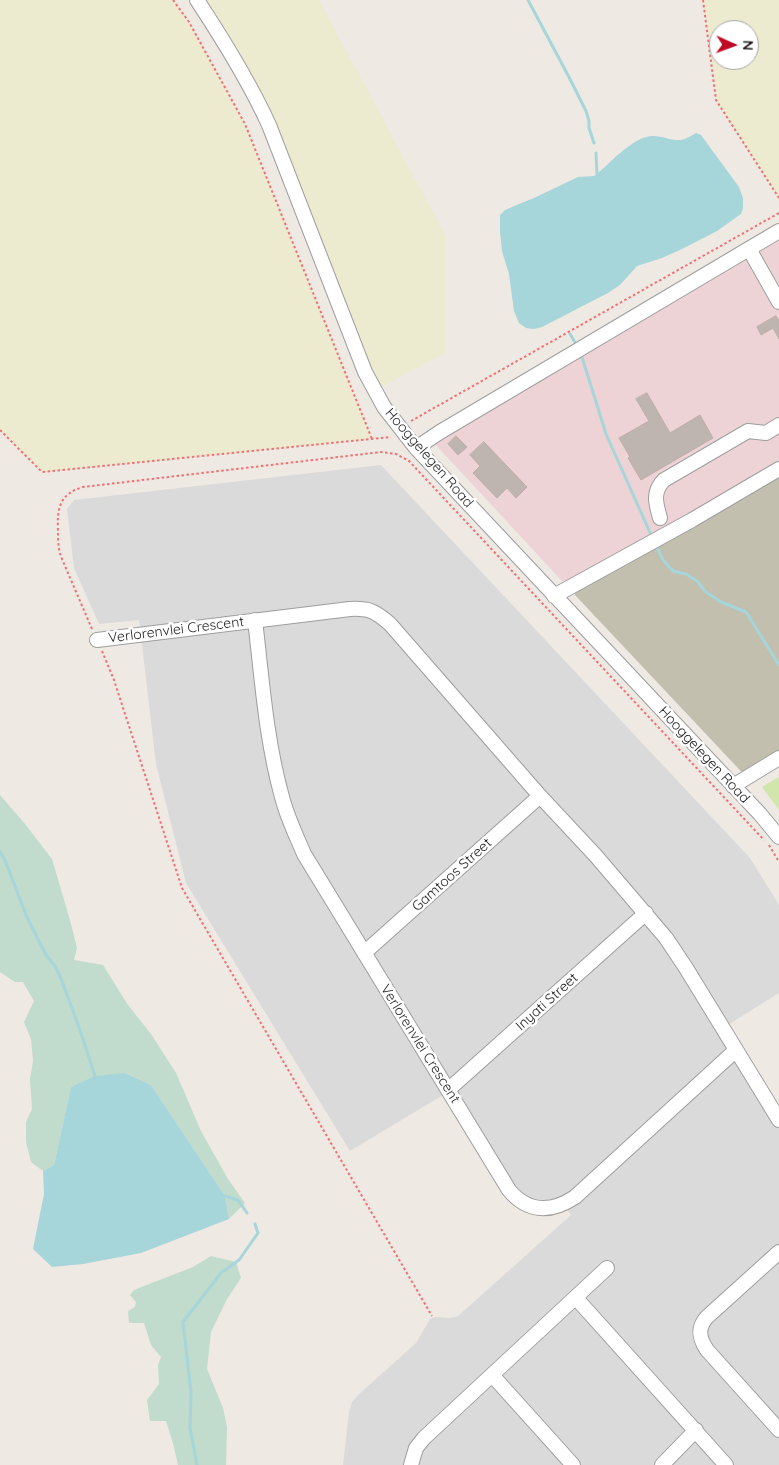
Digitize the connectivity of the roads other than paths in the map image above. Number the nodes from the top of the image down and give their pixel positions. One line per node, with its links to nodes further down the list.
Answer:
1 (197, 0): 6 (street, Hooggelegen Road)
2 (779, 231): 3 (street)
3 (749, 249): 4 (street); 6 (street)
4 (779, 302)
5 (779, 425): 8 (street)
6 (416, 448): 9 (street, Hooggelegen Road)
7 (779, 469): 9 (street)
8 (660, 518)
9 (554, 596): 13 (street, Hooggelegen Road)
10 (255, 620): 11 (street, Verlorenvlei Crescent); 14 (street, Verlorenvlei Crescent); 17 (street, Verlorenvlei Crescent)
11 (97, 640)
12 (779, 758): 13 (street)
13 (733, 786): 15 (street, Hooggelegen Road)
14 (540, 796): 16 (street, Verlorenvlei Crescent); 17 (street, Gamtoos Street)
15 (779, 837)
16 (646, 913): 18 (street, Verlorenvlei Crescent); 19 (street, Inyati Street)
17 (364, 953): 19 (street, Verlorenvlei Crescent)
18 (736, 1050): 19 (street, Verlorenvlei Crescent); 20 (street, Verlorenvlei Crescent)
19 (448, 1090)
20 (779, 1120)
21 (779, 1252): 26 (street)
22 (607, 1268): 23 (street)
23 (576, 1298): 24 (street); 25 (street)
24 (492, 1375): 27 (street); 28 (street)
25 (696, 1430): 29 (street); 30 (street)
26 (779, 1430)
27 (411, 1465)
28 (573, 1465)
29 (662, 1465)
30 (726, 1465)

